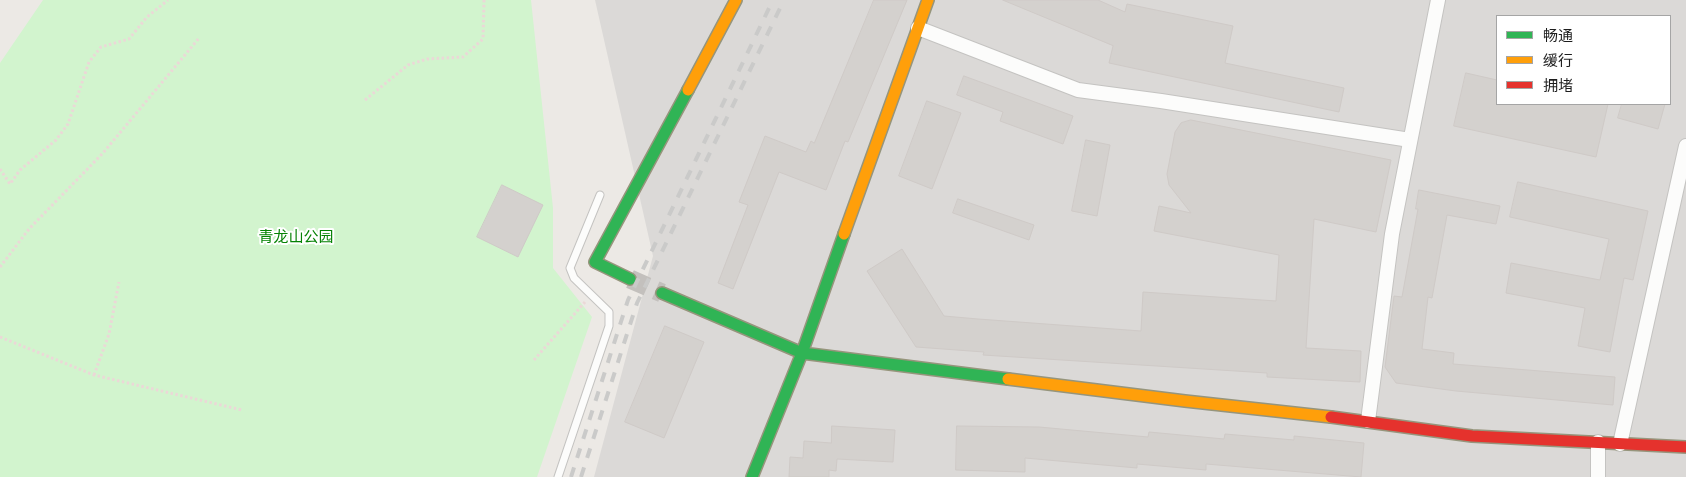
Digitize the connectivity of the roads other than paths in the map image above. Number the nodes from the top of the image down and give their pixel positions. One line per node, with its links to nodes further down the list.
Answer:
1 (736, 0): 8 (street)
2 (928, 0): 4 (street)
3 (1438, 0): 5 (street)
4 (918, 28): 5 (street); 10 (street)
5 (1410, 140): 11 (street)
6 (1686, 146): 13 (street)
7 (600, 194): 15 (lane)
8 (630, 279)
9 (662, 294): 10 (street)
10 (802, 353): 11 (street); 16 (street)
11 (1368, 421): 12 (street)
12 (1598, 442): 13 (street); 17 (street)
13 (1620, 444): 14 (street)
14 (1686, 447)
15 (558, 477)
16 (752, 477)
17 (1598, 477)

